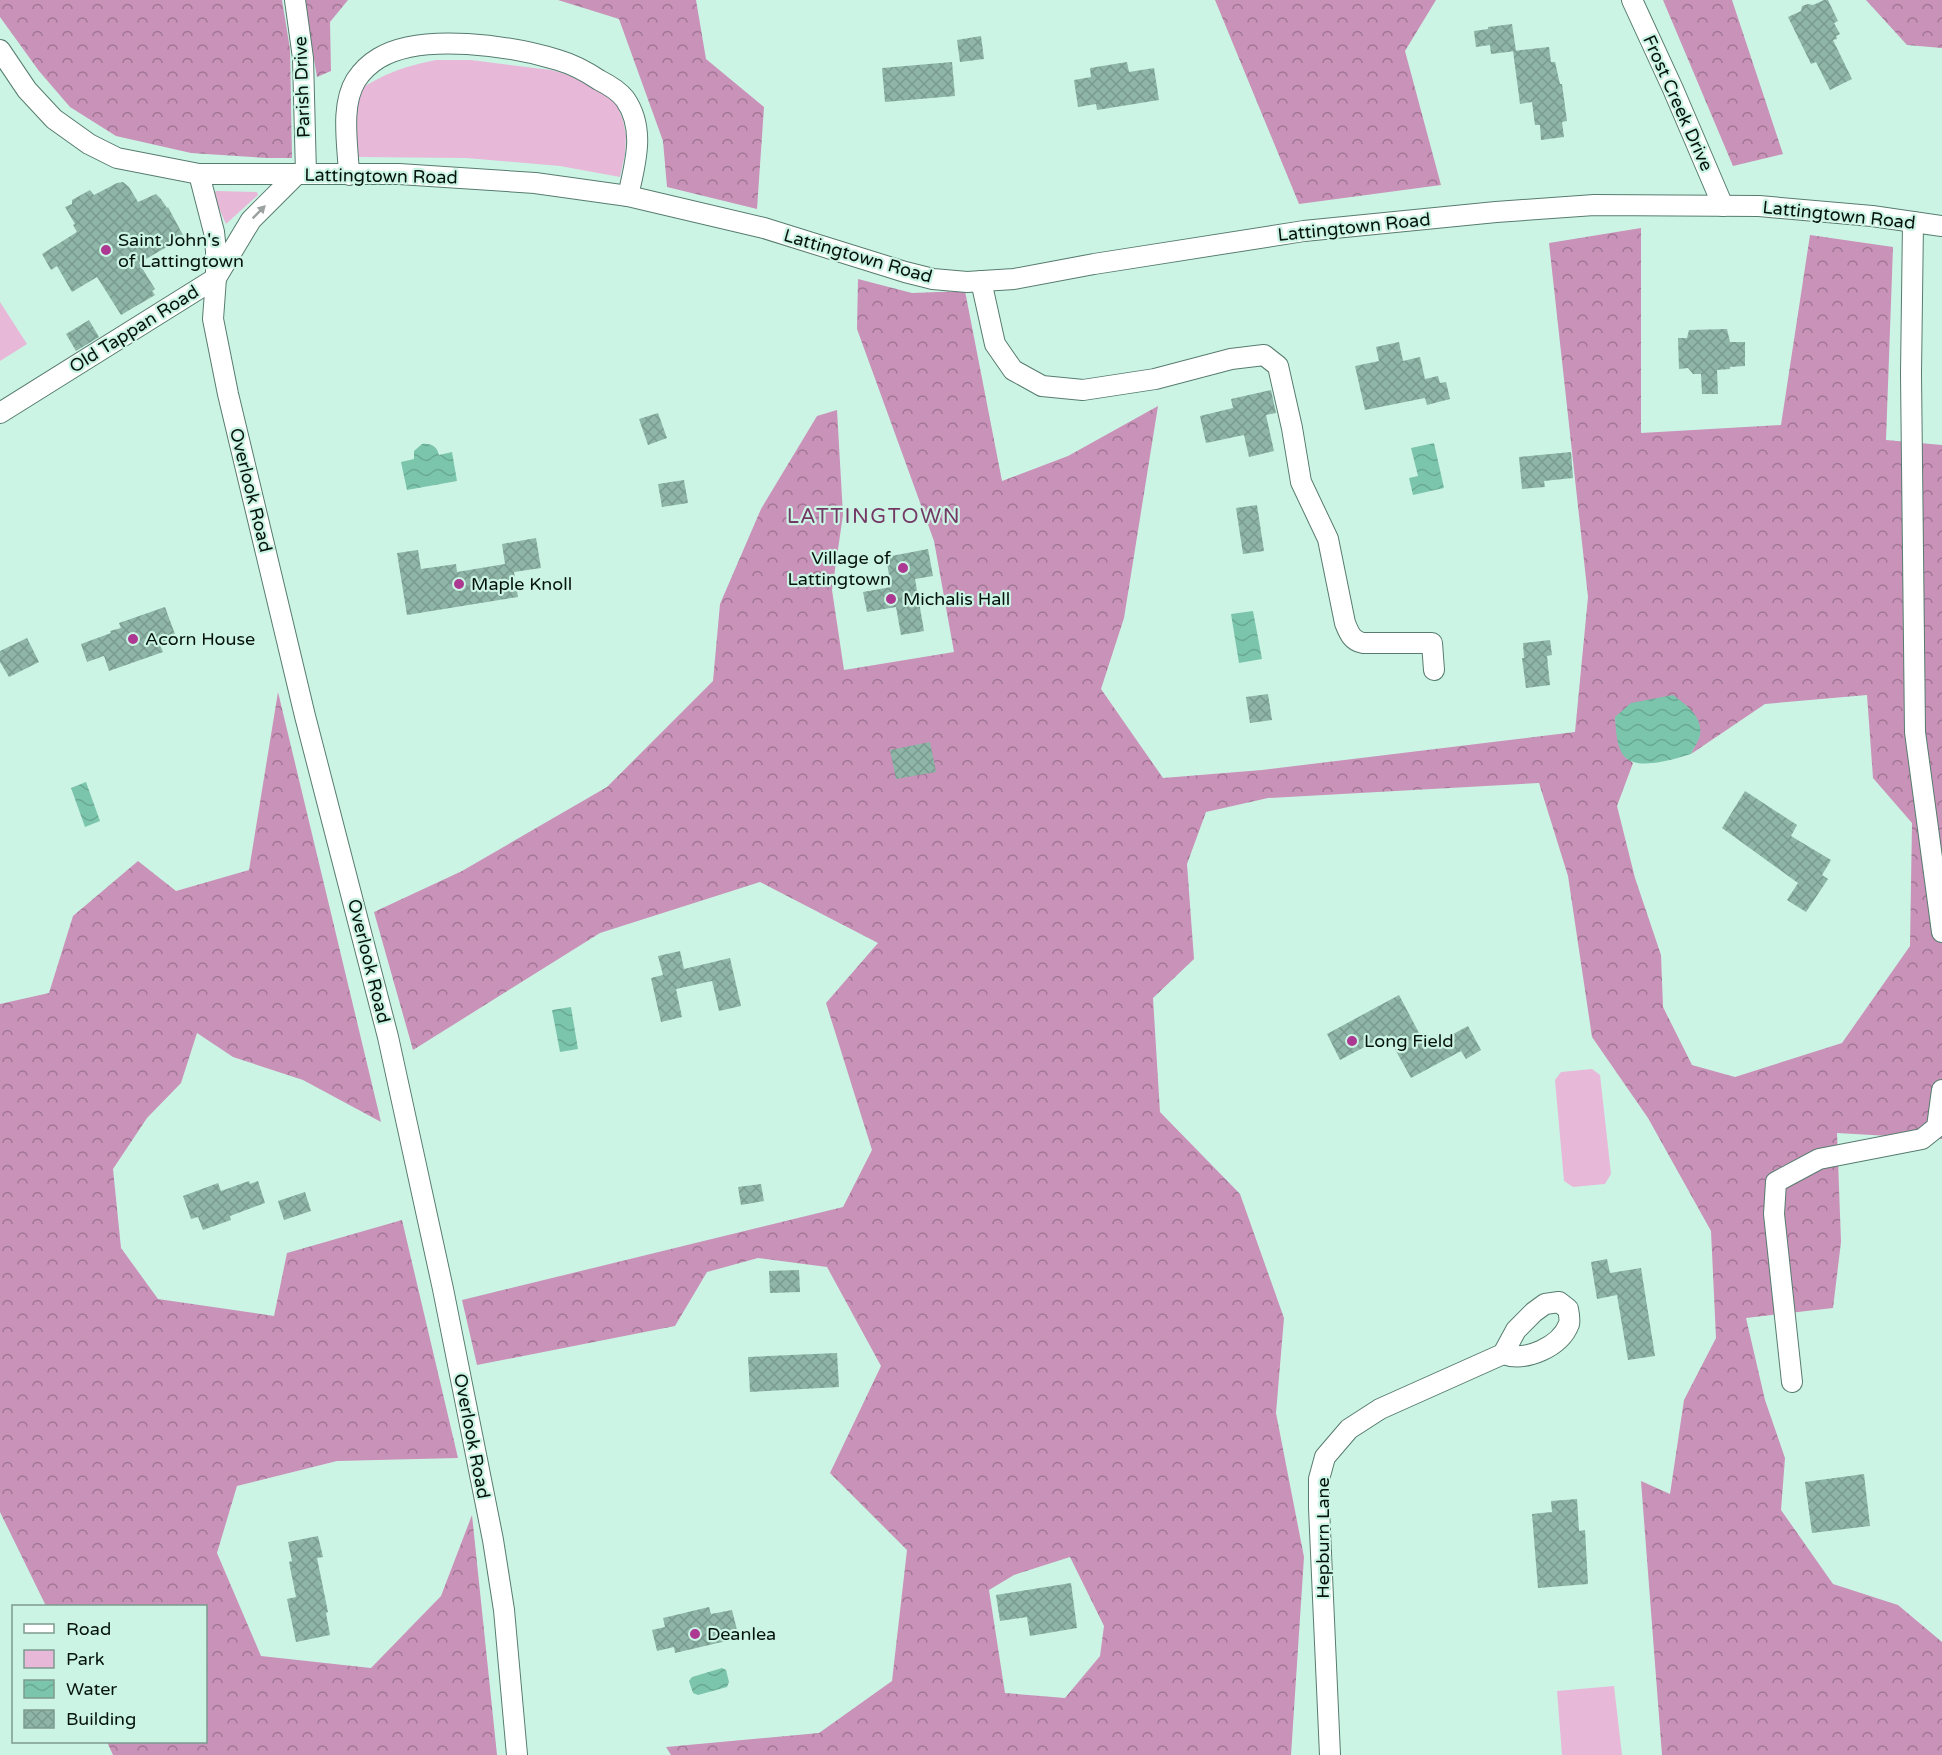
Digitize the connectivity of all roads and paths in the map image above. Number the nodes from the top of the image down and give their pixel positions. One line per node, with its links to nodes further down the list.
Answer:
1 (295, 0): 5 (street, Parish Drive)
2 (1632, 0): 8 (street, Frost Creek Drive)
3 (0, 50): 4 (street, Lattingtown Road)
4 (199, 174): 5 (street, Lattingtown Road); 11 (street, Overlook Road)
5 (301, 174): 6 (street, Lattingtown Road); 11 (street, Old Tappan Road, one-way to 5)
6 (349, 175): 7 (street, Lattingtown Road); 7 (street)
7 (628, 196): 12 (street, Lattingtown Road)
8 (1723, 206): 9 (street, Lattingtown Road); 12 (street, Lattingtown Road)
9 (1913, 222): 10 (street, Lattingtown Road); 15 (street)
10 (1942, 226)
11 (216, 278): 13 (street, Old Tappan Road); 19 (street, Overlook Road)
12 (981, 281): 14 (street)
13 (0, 413)
14 (1434, 670)
15 (1942, 932)
16 (1942, 1090): 18 (street)
17 (1503, 1354): 20 (street, Hepburn Lane)
18 (1792, 1382)
19 (517, 1755)
20 (1330, 1755)

